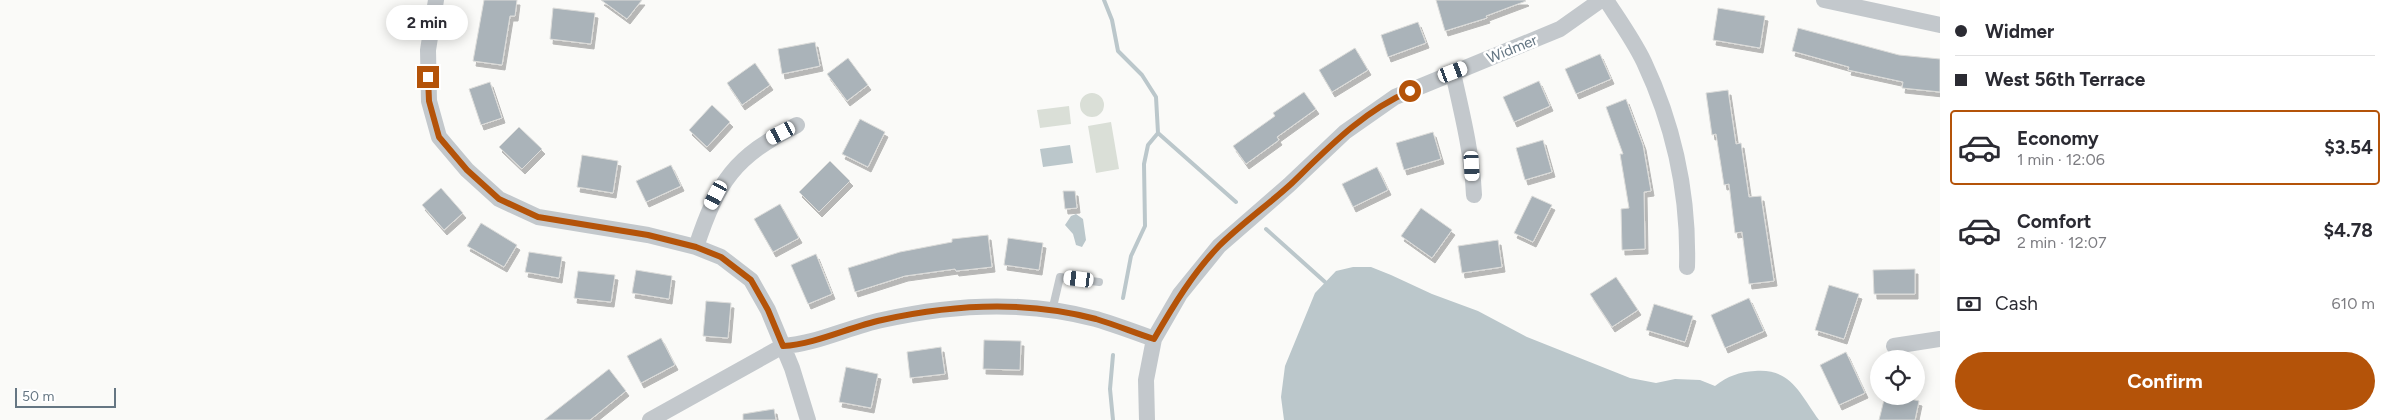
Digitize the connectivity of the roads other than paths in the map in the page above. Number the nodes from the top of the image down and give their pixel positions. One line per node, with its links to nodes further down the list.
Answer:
1 (436, 0): 9 (street)
2 (1602, 0): 6 (street, Widmer)
3 (1606, 0): 10 (street)
4 (1824, 0): 5 (street)
5 (1940, 25)
6 (1453, 72): 8 (street); 13 (street, Widmer)
7 (797, 125): 9 (street)
8 (1474, 195)
9 (696, 247): 15 (street)
10 (1687, 267)
11 (1098, 282): 12 (lane)
12 (1052, 311): 13 (street); 15 (street)
13 (1154, 339): 19 (street, Widmer)
14 (1940, 339): 16 (street)
15 (783, 346): 17 (street); 18 (street)
16 (1894, 346)
17 (650, 420)
18 (808, 420)
19 (1147, 420)

